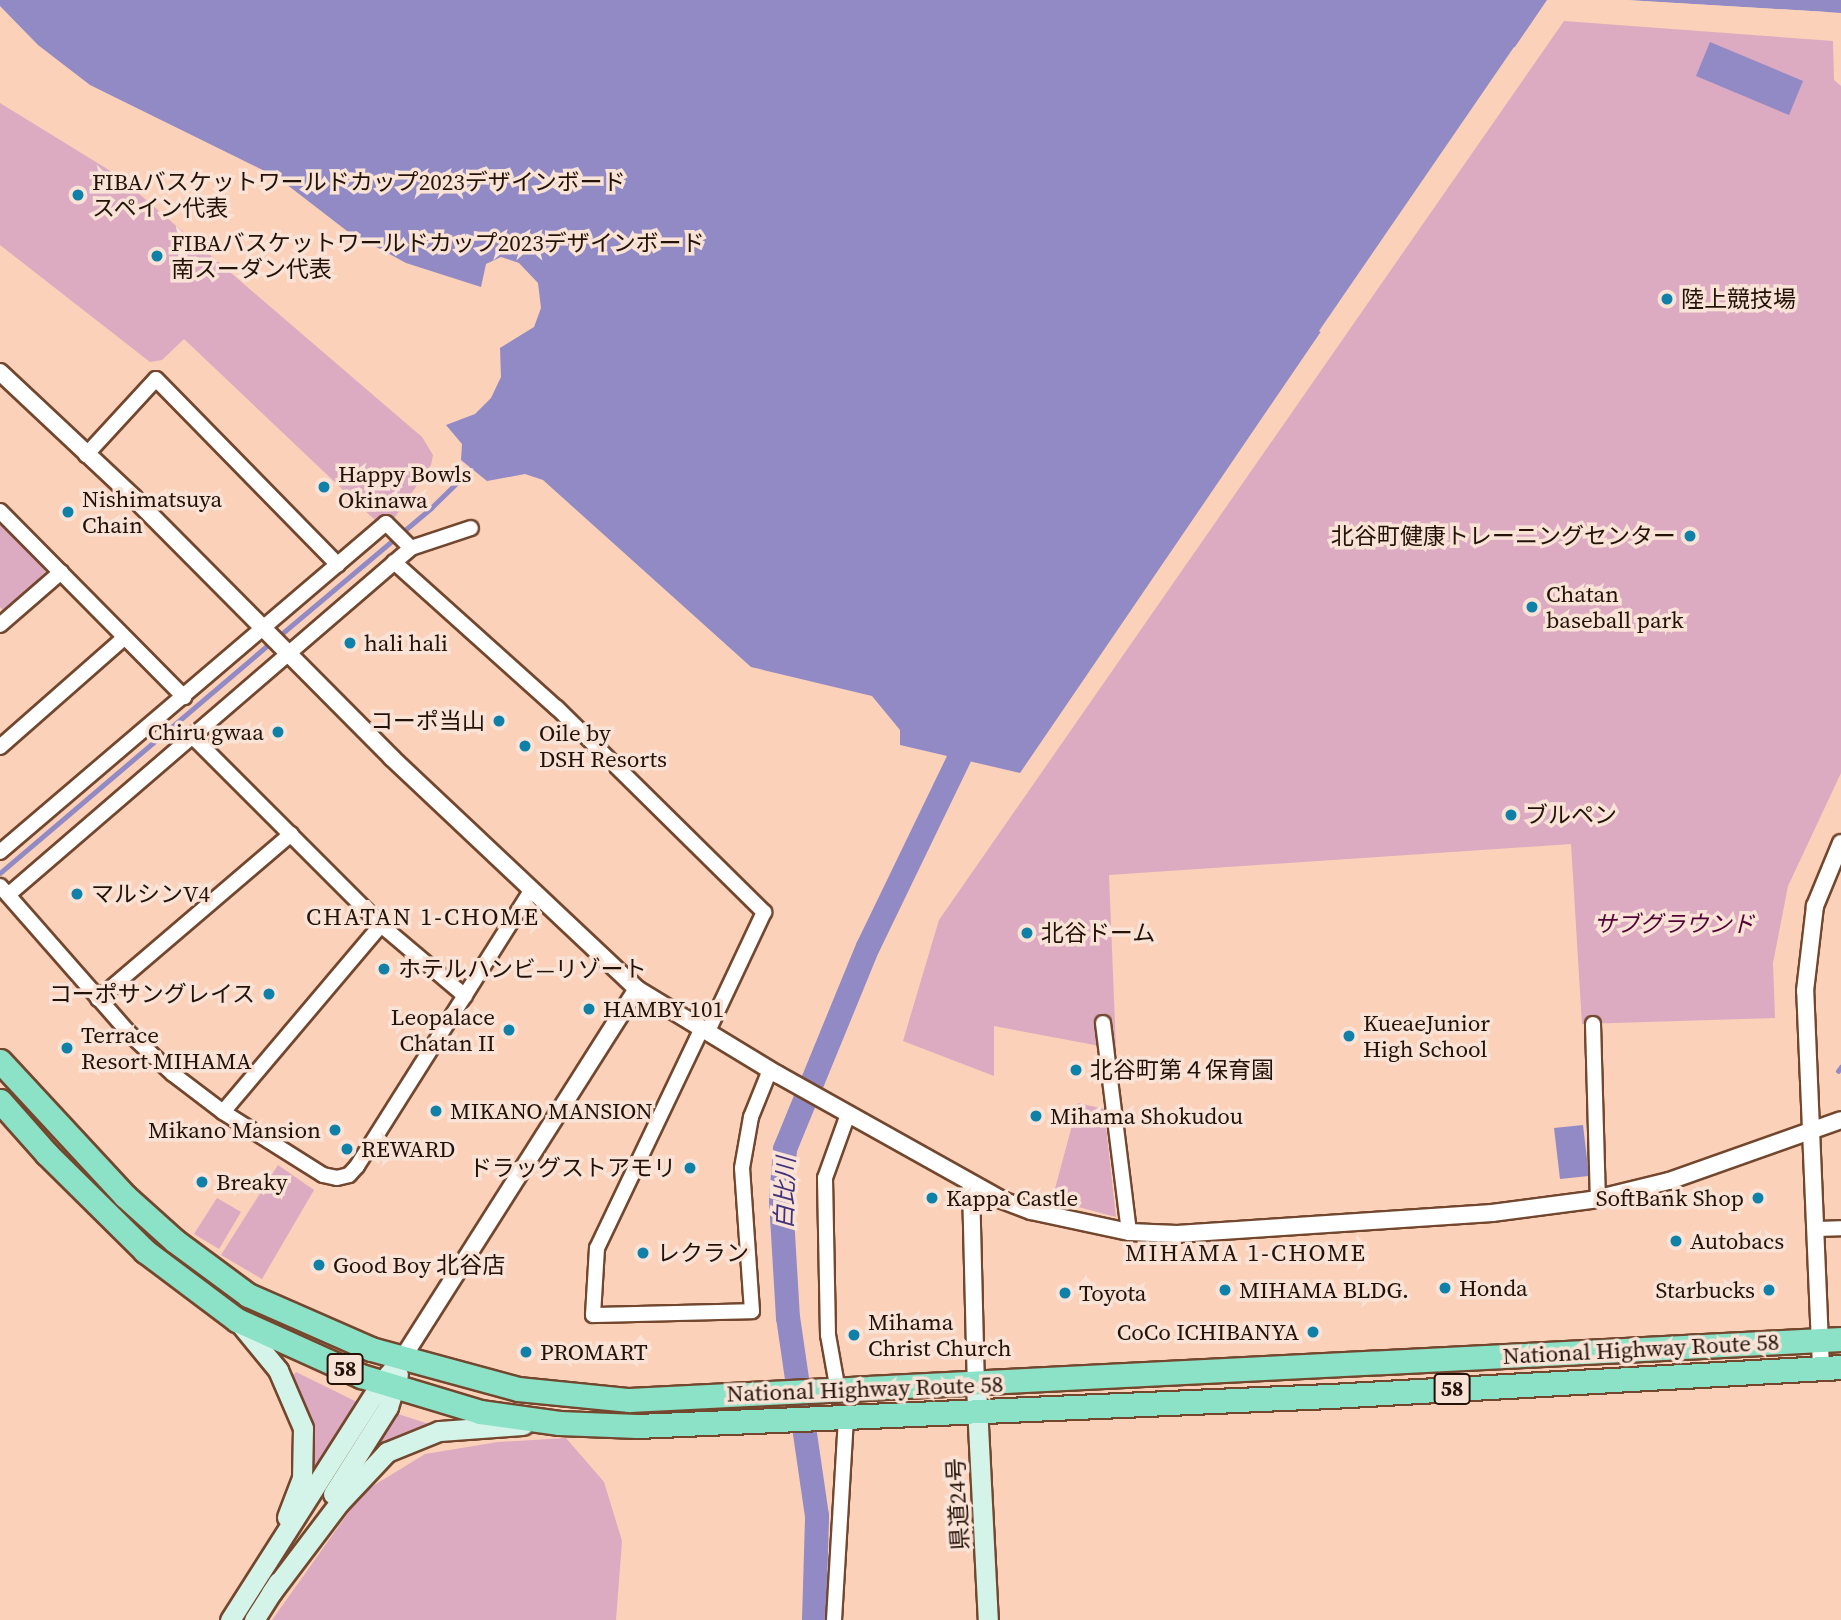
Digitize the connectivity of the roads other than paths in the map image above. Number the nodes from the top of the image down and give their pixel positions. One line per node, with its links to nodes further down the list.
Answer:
1 (0, 372): 2 (street)
2 (86, 455): 7 (street); 10 (street)
3 (0, 511): 8 (street)
4 (471, 528): 5 (street)
5 (408, 546): 6 (street); 7 (street)
6 (394, 562): 12 (street); 27 (street)
7 (338, 565): 10 (street)
8 (61, 572): 9 (street); 11 (street)
9 (0, 625)
10 (265, 630): 12 (street); 13 (street)
11 (124, 638): 13 (street); 15 (street)
12 (286, 651): 14 (street); 20 (street)
13 (184, 697): 18 (street)
14 (192, 736): 16 (street); 19 (street)
15 (0, 747)
16 (291, 834): 21 (street); 24 (street)
17 (1841, 843): 34 (street)
18 (0, 852)
19 (3, 890): 24 (street)
20 (531, 891): 22 (street); 23 (street)
21 (381, 925): 23 (street); 31 (street)
22 (637, 989): 27 (street); 42 (street)
23 (465, 996): 31 (street)
24 (98, 999): 31 (street)
25 (1104, 1023): 39 (street)
26 (1593, 1024): 36 (street)
27 (705, 1030): 29 (street); 29 (street)
28 (0, 1061): 42 (highway, National Highway Route 58 / 58)
29 (774, 1072): 32 (street)
30 (0, 1101): 40 (highway, National Highway Route 58 / 58)
31 (223, 1112)
32 (848, 1114): 35 (street); 46 (street)
33 (1841, 1119): 34 (street)
34 (1810, 1131): 36 (street); 38 (street)
35 (971, 1185): 39 (street); 45 (street)
36 (1598, 1198): 39 (street)
37 (1841, 1228): 38 (street)
38 (1816, 1229): 41 (street)
39 (1129, 1232)
40 (237, 1320): 44 (highway, National Highway Route 58 / 58); 50 (main road)
41 (1830, 1339): 43 (street); 45 (highway, National Highway Route 58 / 58)
42 (402, 1359): 44 (main road); 46 (highway, National Highway Route 58 / 58)
43 (1831, 1367): 47 (highway, National Highway Route 58 / 58)
44 (388, 1385): 49 (highway, National Highway Route 58 / 58); 50 (main road); 51 (main road)
45 (976, 1386): 46 (highway, National Highway Route 58 / 58); 47 (main road, 県道24号)
46 (833, 1391)
47 (977, 1411): 48 (highway, National Highway Route 58 / 58); 55 (main road, 県道24号)
48 (838, 1417): 49 (highway, National Highway Route 58 / 58); 54 (street)
49 (559, 1423): 51 (main road)
50 (260, 1575): 52 (main road)
51 (271, 1593): 53 (main road)
52 (230, 1620)
53 (254, 1620)
54 (834, 1620)
55 (988, 1620)

